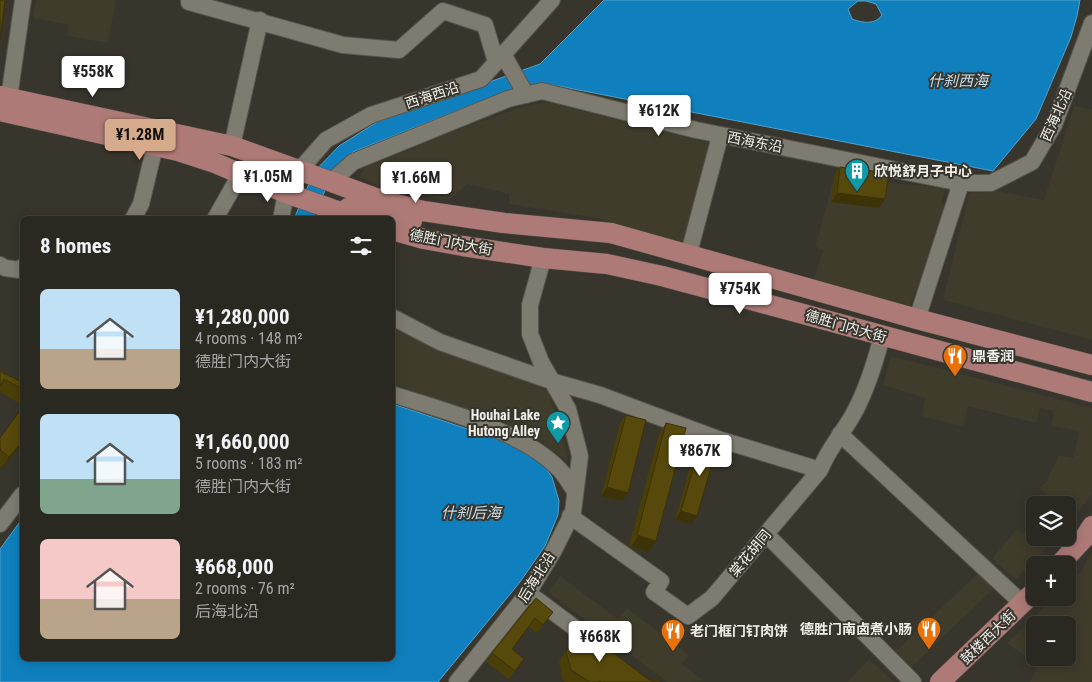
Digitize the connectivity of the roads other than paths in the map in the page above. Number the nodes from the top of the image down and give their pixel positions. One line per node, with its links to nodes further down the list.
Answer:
1 (23, 0): 9 (street)
2 (190, 0): 5 (street)
3 (552, 0): 7 (street, 西海西沿)
4 (444, 6): 5 (street); 7 (street)
5 (260, 20): 13 (street)
6 (1092, 23): 18 (street, 西海北沿)
7 (503, 60): 8 (street); 16 (street, 西海西沿)
8 (525, 92): 11 (street, 西海东沿); 15 (street, 西海东沿)
9 (2, 107): 10 (main road); 12 (main road)
10 (179, 134): 13 (main road); 16 (main road)
11 (720, 136): 17 (street, 西海东沿); 28 (street)
12 (155, 146): 14 (main road); 20 (street)
13 (232, 146): 16 (main road)
14 (241, 173): 16 (main road); 21 (street)
15 (332, 181): 16 (main road, 德胜门内大街); 26 (main road, 德胜门内大街)
16 (290, 183): 19 (main road); 22 (street)
17 (961, 183): 18 (street, 西海东沿); 32 (street)
18 (992, 183)
19 (322, 208): 23 (main road); 24 (main road, 德胜门内大街)
20 (135, 216)
21 (217, 216)
22 (282, 216)
23 (350, 216)
24 (373, 216)
25 (395, 219): 26 (main road, 德胜门内大街)
26 (504, 223): 28 (main road, 德胜门内大街)
27 (395, 231): 29 (main road, 德胜门内大街)
28 (688, 253): 32 (main road, 德胜门内大街)
29 (543, 258): 34 (main road, 德胜门内大街); 36 (street)
30 (0, 265): 31 (street)
31 (20, 270)
32 (917, 318): 35 (main road, 德胜门内大街)
33 (395, 319): 36 (street)
34 (882, 336): 37 (main road, 德胜门内大街); 39 (street, 棠花胡同)
35 (1092, 365)
36 (551, 381): 40 (street); 41 (street, 后海北沿)
37 (1092, 392)
38 (395, 395): 41 (street)
39 (840, 434): 40 (street, 棠花胡同); 49 (street)
40 (820, 470): 46 (street, 棠花胡同)
41 (575, 491): 43 (street, 后海北沿)
42 (20, 498): 44 (street)
43 (570, 516): 46 (street, 棠花胡同); 48 (street, 后海北沿)
44 (0, 524)
45 (1092, 526): 47 (main road)
46 (766, 534): 53 (street)
47 (1067, 556)
48 (528, 593): 51 (street); 52 (street, 后海北沿)
49 (1026, 594)
50 (1026, 600): 54 (main road, 鼓楼西大街)
51 (615, 658)
52 (457, 682)
53 (913, 682)
54 (940, 682)

